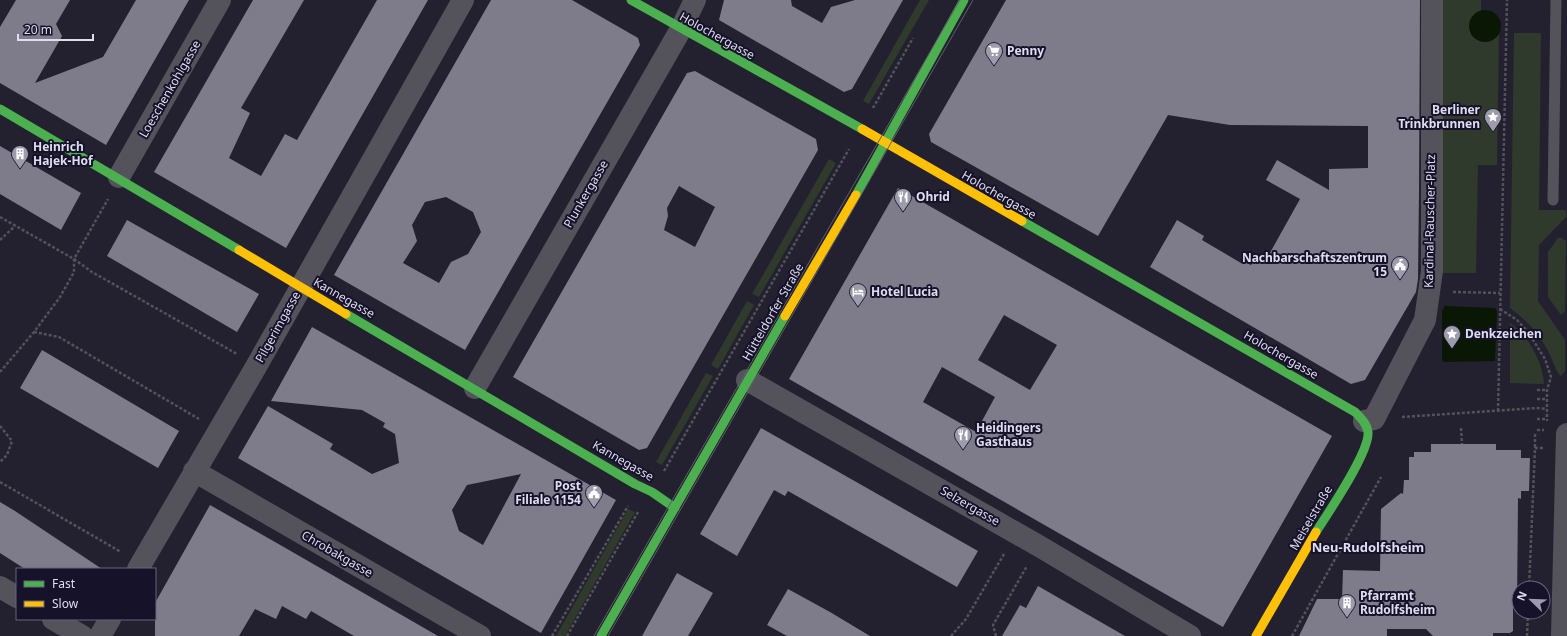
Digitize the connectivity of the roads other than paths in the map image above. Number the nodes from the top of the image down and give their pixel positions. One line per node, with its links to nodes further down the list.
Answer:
1 (220, 0): 11 (street, Loeschenkohlgasse)
2 (463, 0): 13 (street, Pilgerimgasse)
3 (631, 0): 8 (street, Holochergasse)
4 (696, 0): 8 (street, Plunkergasse)
5 (964, 0): 10 (street, Hütteldorfer Straße)
6 (1432, 0): 16 (street, Kardinal-Rauscher-Platz)
7 (1556, 0): 12 (lane)
8 (681, 29): 10 (street, Holochergasse); 15 (street, Plunkergasse)
9 (0, 109): 11 (street, Kannegasse)
10 (885, 144): 14 (street, Hütteldorfer Straße); 16 (street, Holochergasse)
11 (119, 177): 13 (street, Kannegasse)
12 (1553, 200)
13 (301, 287): 15 (street, Kannegasse); 18 (street, Pilgerimgasse)
14 (747, 380): 19 (street, Hütteldorfer Straße); 29 (street, Selzergasse)
15 (475, 388): 19 (street, Kannegasse)
16 (1365, 417): 30 (street, Meiselstraße)
17 (1557, 435): 31 (street)
18 (194, 471): 20 (street, Pilgerimgasse); 27 (street, Chrobakgasse)
19 (675, 508): 28 (street, Hütteldorfer Straße)
20 (140, 566)
21 (0, 587): 22 (street)
22 (16, 596)
23 (56, 620): 25 (street)
24 (109, 620): 26 (street)
25 (82, 636)
26 (100, 636)
27 (480, 636)
28 (601, 636)
29 (1190, 636)
30 (1256, 636)
31 (1562, 636)

